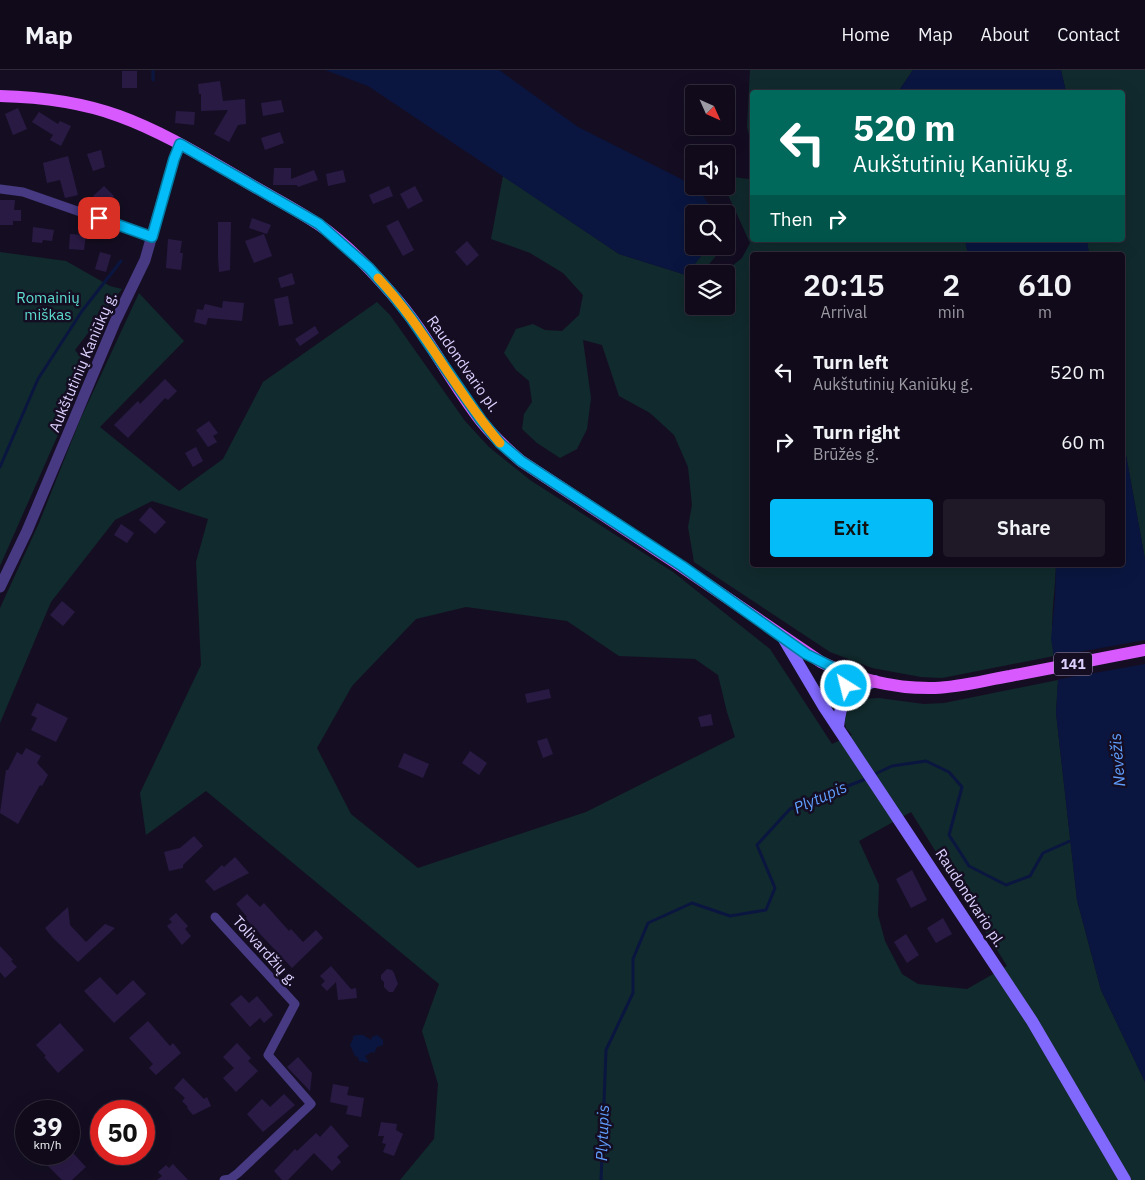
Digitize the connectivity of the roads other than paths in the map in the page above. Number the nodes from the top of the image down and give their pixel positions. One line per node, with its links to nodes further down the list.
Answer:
1 (0, 96): 2 (main road, Raudondvario pl. / 141)
2 (180, 144): 4 (street, Aukštutinių Kaniūkų g.); 6 (main road, Raudondvario pl. / 141)
3 (0, 189): 4 (street)
4 (152, 237): 5 (street, Aukštutinių Kaniūkų g.)
5 (0, 587)
6 (782, 636): 8 (main road, Raudondvario pl. / 141); 11 (main road, Raudondvario pl.)
7 (1145, 650): 9 (main road, 141)
8 (842, 672): 9 (main road, 141); 10 (main road); 11 (main road)
9 (875, 681): 10 (main road)
10 (847, 696): 12 (main road)
11 (824, 706): 12 (main road, Raudondvario pl.)
12 (838, 727): 15 (main road, Raudondvario pl.)
13 (215, 917): 14 (street, Tolivardžių g.)
14 (224, 1180)
15 (1125, 1180)

